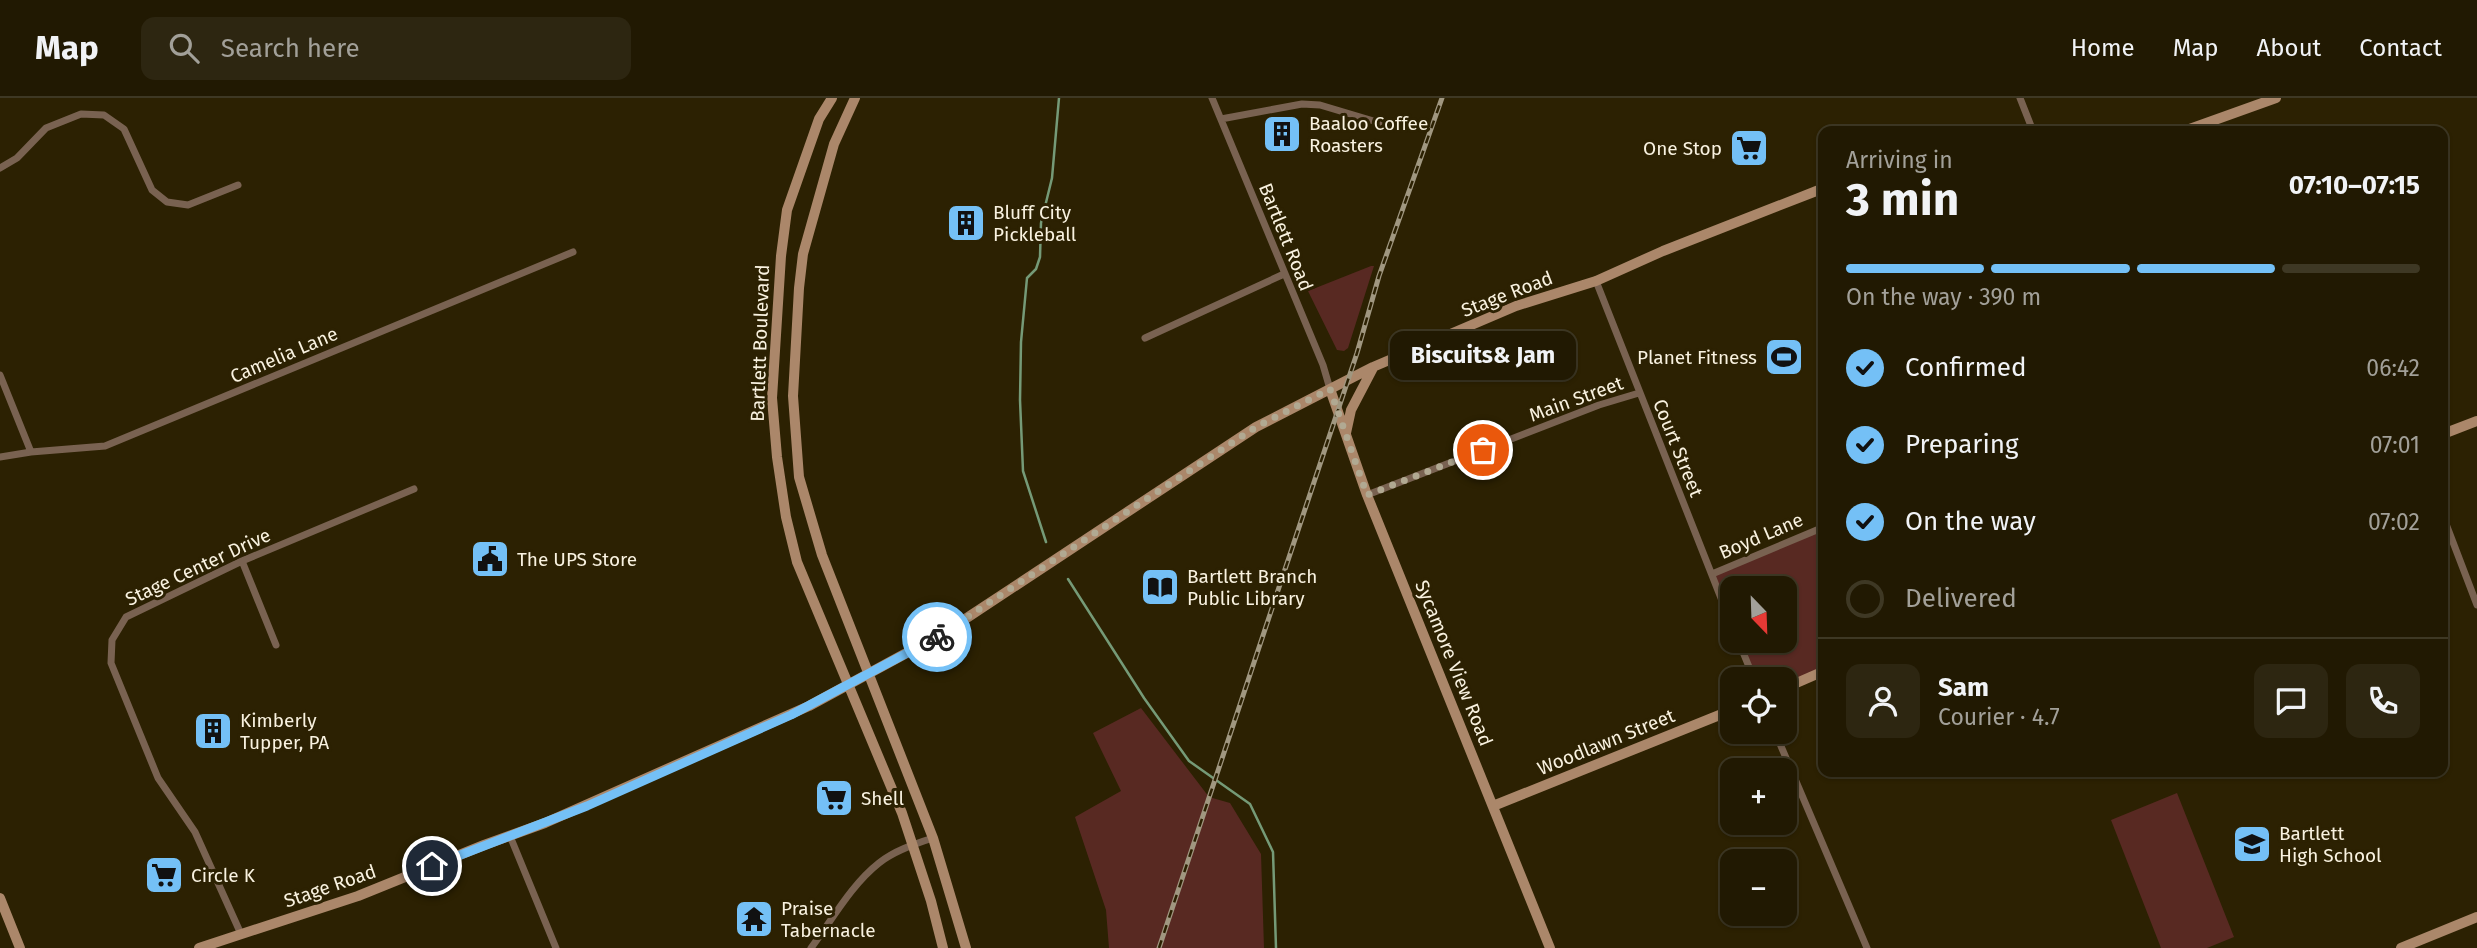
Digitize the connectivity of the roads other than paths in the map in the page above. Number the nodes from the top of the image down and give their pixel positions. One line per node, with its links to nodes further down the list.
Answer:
1 (832, 98): 38 (main road, Bartlett Boulevard)
2 (855, 98): 35 (main road, Bartlett Boulevard)
3 (1212, 98): 6 (street, Bartlett Road)
4 (2020, 98): 7 (street)
5 (2276, 98): 8 (main road)
6 (1221, 119): 9 (street); 14 (street, Bartlett Road)
7 (2031, 126)
8 (2198, 126)
9 (1397, 128)
10 (0, 168): 11 (street)
11 (237, 186)
12 (1818, 190): 15 (main road, Stage Road)
13 (573, 252): 24 (street, Camelia Lane)
14 (1284, 274): 16 (street); 19 (street, Bartlett Road)
15 (1596, 281): 17 (main road, Stage Road); 20 (street, Court Street)
16 (1145, 338)
17 (1373, 367): 19 (main road, Stage Road); 23 (main road)
18 (0, 375): 24 (street)
19 (1330, 389): 23 (main road, Sycamore View Road); 35 (main road, Stage Road)
20 (1639, 393): 27 (street, Main Street); 31 (street, Court Street)
21 (2477, 421): 22 (main road)
22 (2448, 432)
23 (1346, 436): 27 (main road, Sycamore View Road)
24 (31, 452): 25 (street, Camelia Lane)
25 (0, 457)
26 (414, 489): 30 (street, Stage Center Drive)
27 (1367, 495): 41 (main road, Sycamore View Road)
28 (2448, 529): 33 (street)
29 (1818, 530): 31 (street, Boyd Lane)
30 (242, 561): 34 (street); 47 (street, Stage Center Drive)
31 (1712, 574): 32 (street, Court Street)
32 (1720, 595)
33 (2477, 605)
34 (276, 645)
35 (870, 674): 38 (main road, Stage Road); 43 (main road, Bartlett Boulevard)
36 (1818, 674): 37 (main road)
37 (1797, 683)
38 (849, 685): 42 (main road, Stage Road); 44 (main road, Bartlett Boulevard)
39 (1720, 715): 41 (main road, Woodlawn Street)
40 (1780, 744): 56 (street)
41 (1493, 806): 55 (main road, Sycamore View Road)
42 (510, 836): 47 (main road, Stage Road); 51 (street)
43 (933, 838): 44 (street); 54 (main road, Bartlett Boulevard)
44 (912, 845): 52 (street); 53 (main road, Bartlett Boulevard)
45 (0, 898): 49 (main road)
46 (2477, 917): 57 (main road)
47 (241, 934): 48 (main road, Stage Road)
48 (223, 944): 50 (main road, Stage Road)
49 (20, 948)
50 (199, 948)
51 (556, 948)
52 (811, 948)
53 (943, 948)
54 (966, 948)
55 (1550, 948)
56 (1867, 948)
57 (2401, 948)

